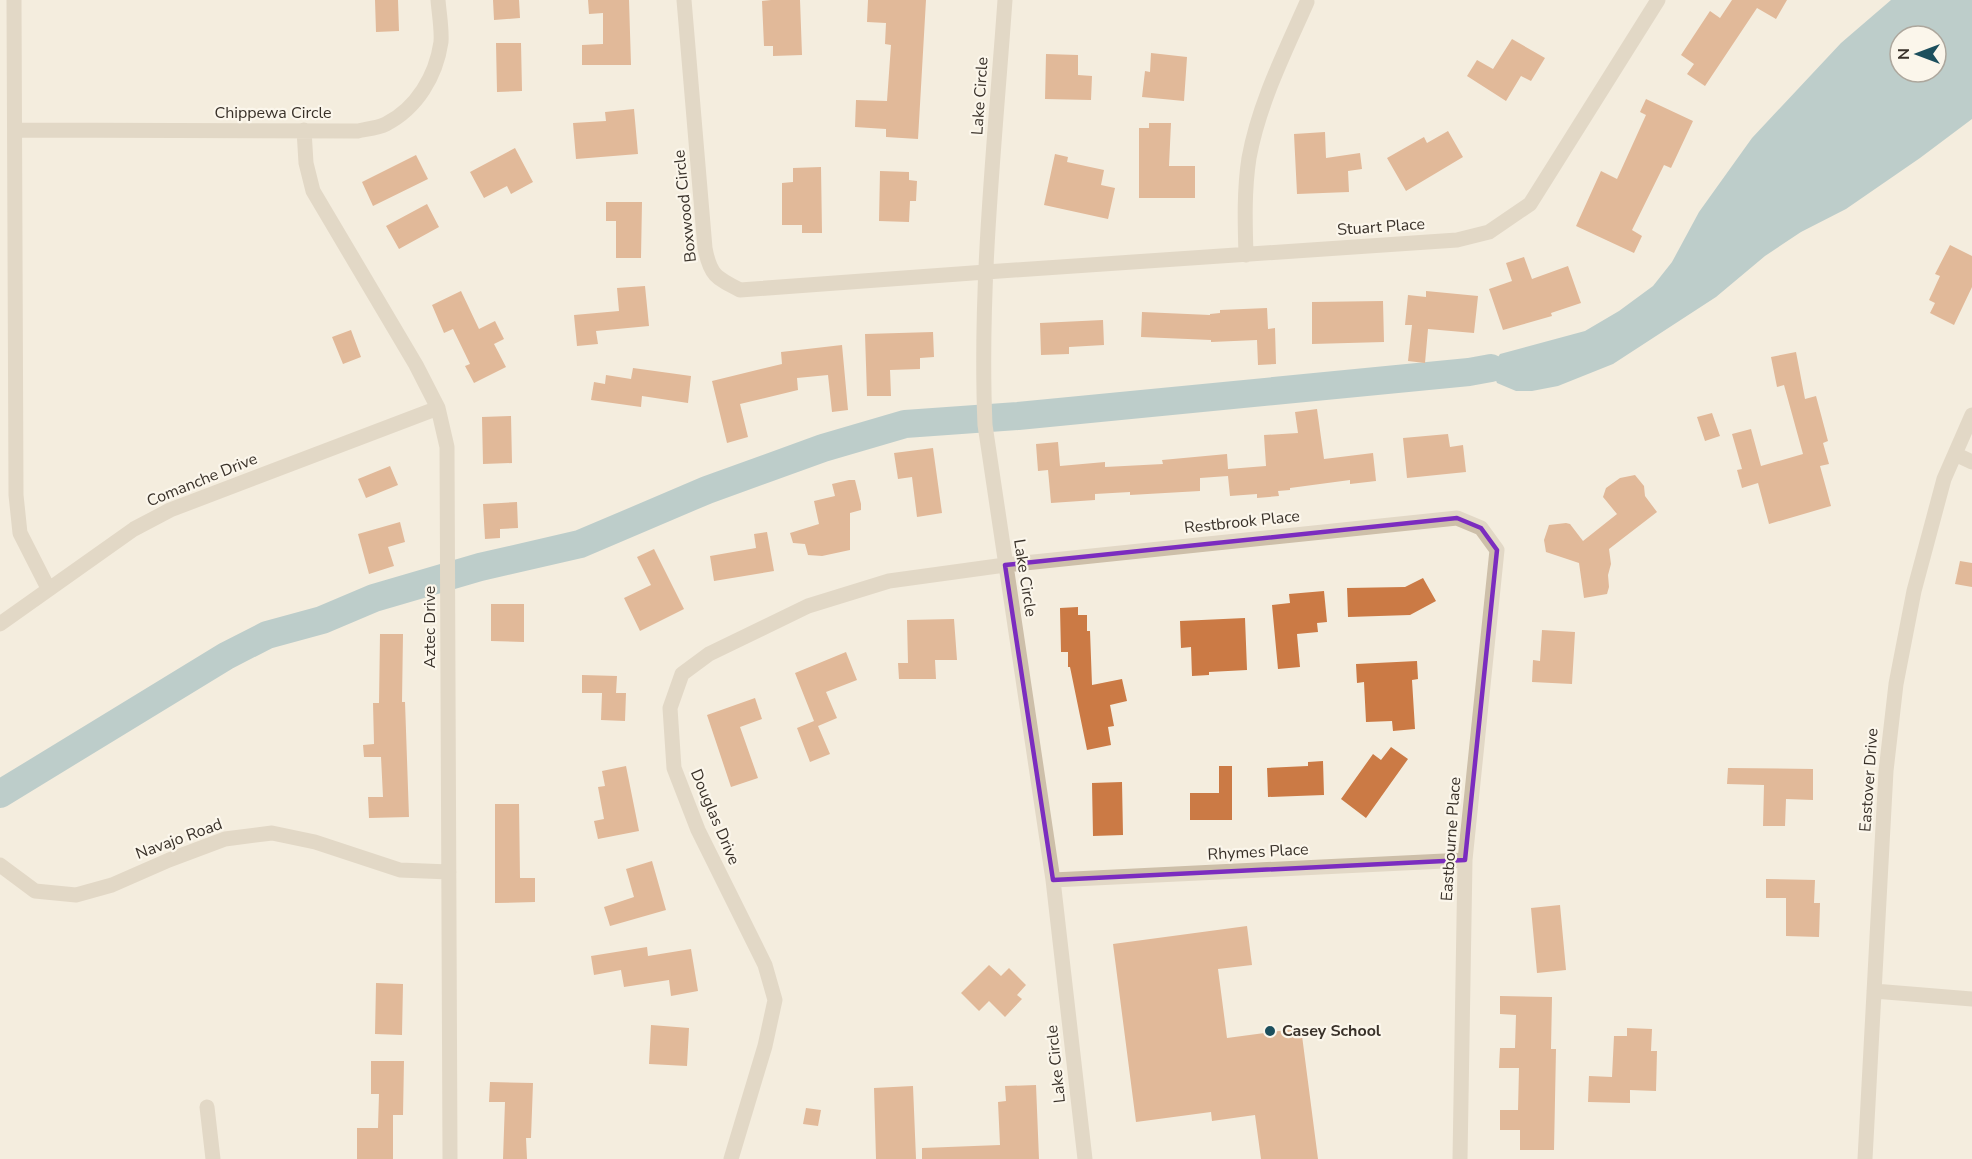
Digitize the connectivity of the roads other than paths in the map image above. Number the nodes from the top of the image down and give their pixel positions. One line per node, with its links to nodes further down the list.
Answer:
1 (14, 0): 7 (street)
2 (438, 0): 8 (street, Chippewa Circle)
3 (684, 0): 10 (street, Boxwood Circle)
4 (1005, 0): 10 (street, Lake Circle)
5 (1658, 0): 9 (street, Stuart Place)
6 (1307, 2): 9 (street)
7 (15, 130): 8 (street, Chippewa Circle); 17 (street)
8 (304, 130): 11 (street, Aztec Drive)
9 (1246, 255): 10 (street, Stuart Place)
10 (986, 272): 16 (street, Lake Circle)
11 (438, 408): 17 (street, Comanche Drive); 21 (street, Aztec Drive)
12 (1972, 415): 13 (street, Eastover Drive)
13 (1955, 454): 14 (street); 23 (street, Eastover Drive)
14 (1972, 462)
15 (1481, 528): 16 (street, Restbrook Place); 19 (street, Eastbourne Place)
16 (1005, 565): 22 (street, Lake Circle); 28 (street, Douglas Drive)
17 (48, 588): 18 (street, Comanche Drive)
18 (0, 624)
19 (1465, 860): 22 (street, Rhymes Place); 30 (street, Eastbourne Place)
20 (0, 865): 21 (street, Navajo Road)
21 (449, 872): 27 (street, Aztec Drive)
22 (1053, 880): 29 (street, Lake Circle)
23 (1874, 991): 24 (street); 31 (street, Eastover Drive)
24 (1972, 999)
25 (207, 1107): 26 (street)
26 (213, 1159)
27 (450, 1159)
28 (731, 1159)
29 (1085, 1159)
30 (1460, 1159)
31 (1865, 1159)

